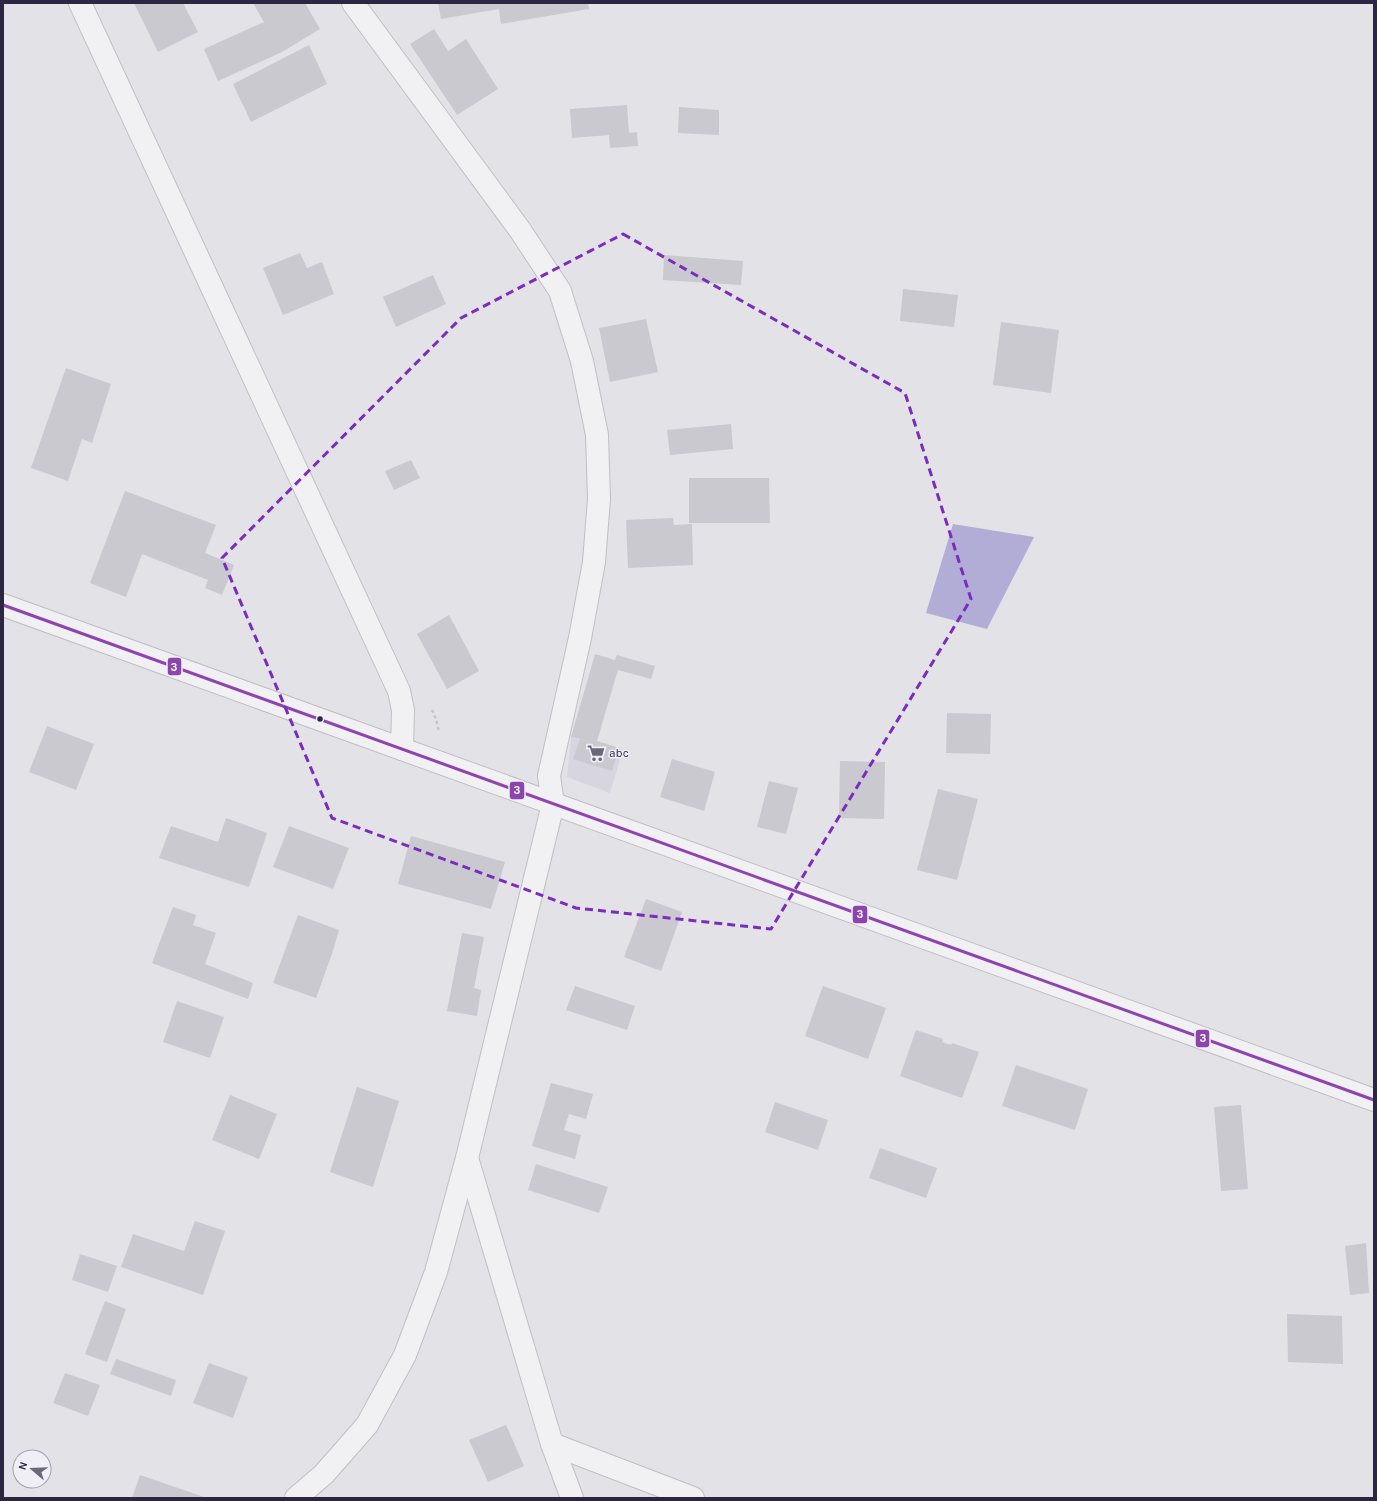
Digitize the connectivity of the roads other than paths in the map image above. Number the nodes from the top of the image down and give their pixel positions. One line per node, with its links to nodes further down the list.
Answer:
1 (80, 3): 4 (street)
2 (353, 3): 5 (street)
3 (3, 606): 4 (street)
4 (402, 749): 5 (street)
5 (553, 804): 6 (street); 7 (street)
6 (1374, 1100)
7 (467, 1158): 8 (street); 9 (street)
8 (552, 1444): 10 (street); 11 (street)
9 (296, 1498)
10 (572, 1498)
11 (693, 1498)

